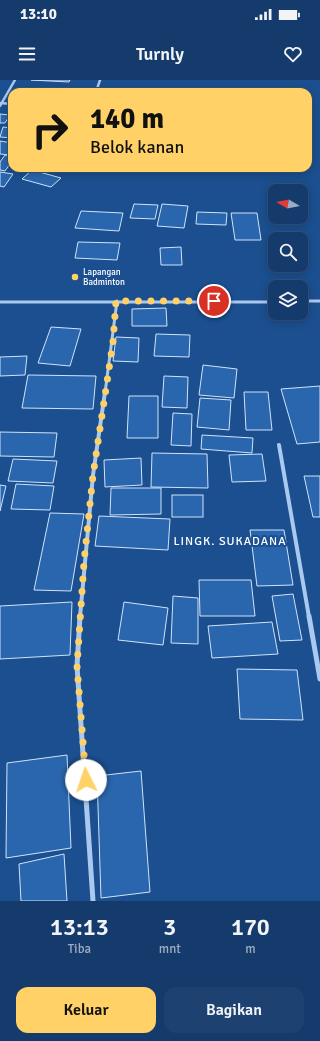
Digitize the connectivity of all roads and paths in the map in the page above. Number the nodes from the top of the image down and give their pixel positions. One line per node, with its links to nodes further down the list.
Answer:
1 (8, 91): 2 (street)
2 (1, 104)
3 (116, 301): 5 (street); 6 (street); 10 (street)
4 (320, 301): 7 (street)
5 (0, 302)
6 (268, 302)
7 (308, 302)
8 (279, 445): 9 (street)
9 (320, 679)
10 (93, 901)

